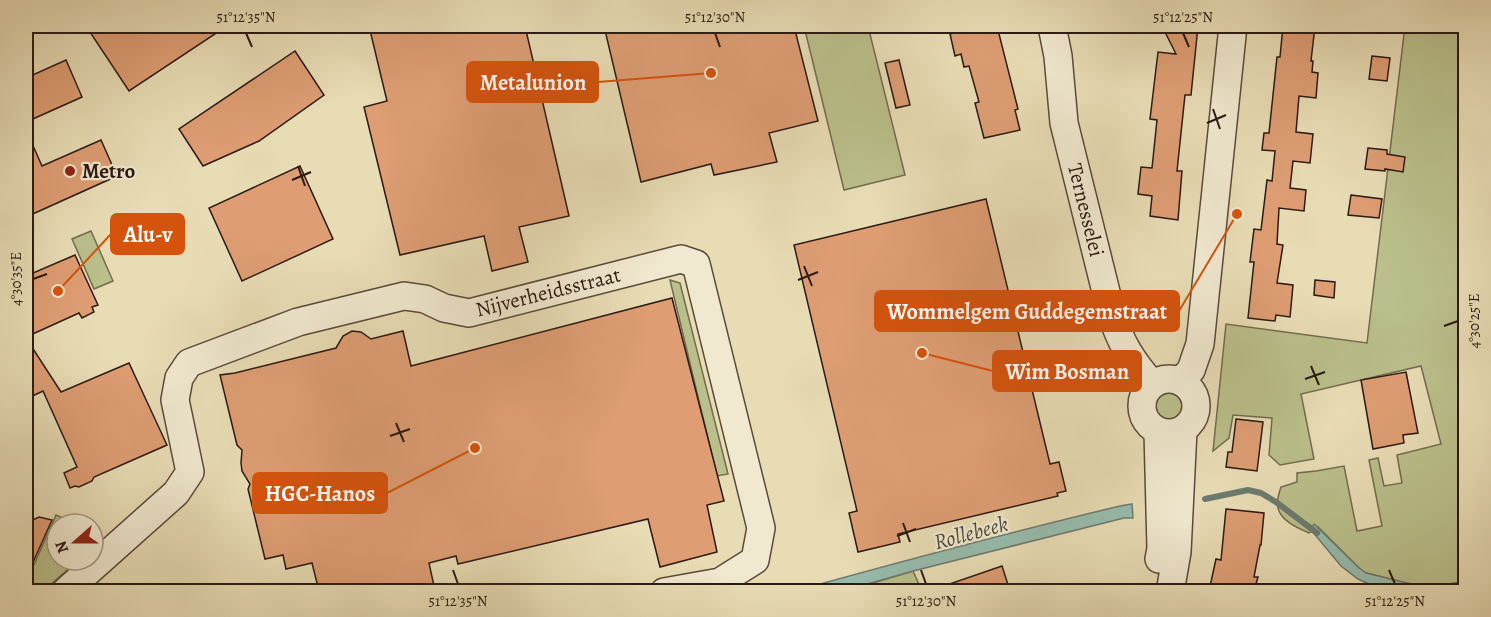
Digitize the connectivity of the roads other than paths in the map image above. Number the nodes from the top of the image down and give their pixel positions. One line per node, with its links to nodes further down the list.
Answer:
1 (1052, 26): 4 (street, Ternesselei)
2 (1233, 26): 3 (street)
3 (1180, 381): 4 (street); 5 (street)
4 (1152, 384): 5 (street)
5 (1170, 430): 8 (street); 9 (street)
6 (65, 591): 7 (street, Nijverheidsstraat)
7 (664, 591)
8 (1153, 591)
9 (1170, 591)

